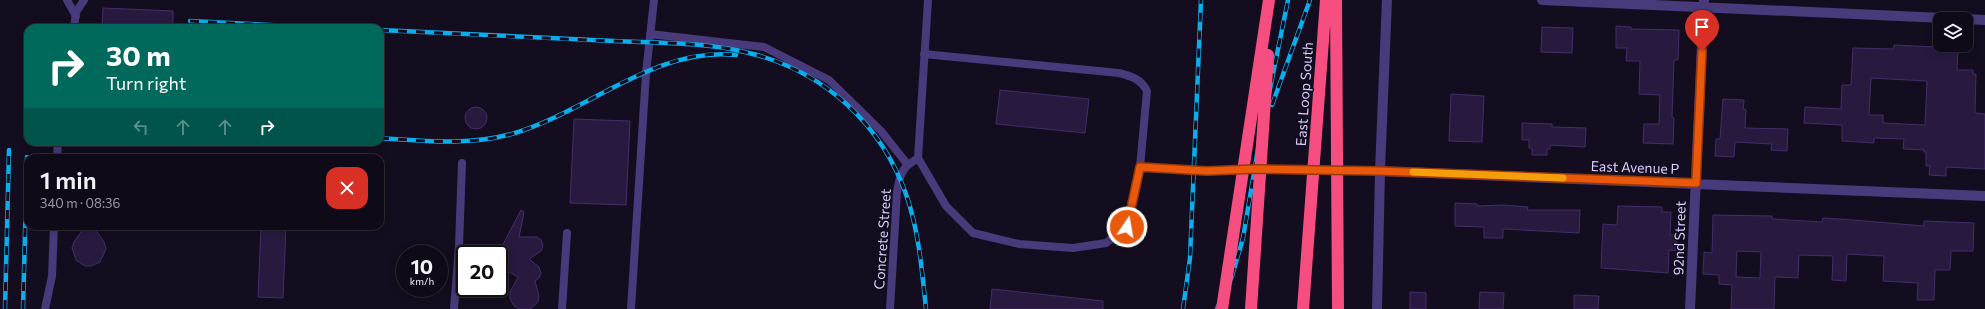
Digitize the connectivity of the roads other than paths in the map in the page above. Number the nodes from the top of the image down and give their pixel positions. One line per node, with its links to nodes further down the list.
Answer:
1 (67, 0): 11 (lane)
2 (84, 0): 11 (lane)
3 (654, 0): 16 (lane)
4 (928, 0): 17 (lane)
5 (1270, 0): 32 (highway, bridge); 33 (highway, bridge)
6 (1326, 0): 34 (highway, East Loop South, bridge)
7 (1336, 0): 35 (highway, bridge)
8 (1387, 0): 22 (street)
9 (1542, 0): 10 (street)
10 (1704, 4): 12 (street); 23 (street, 92nd Street)
11 (76, 16): 15 (lane)
12 (1933, 17)
13 (1973, 19): 14 (street)
14 (1985, 20)
15 (75, 24)
16 (650, 34): 20 (lane); 30 (lane)
17 (924, 54): 18 (lane); 21 (lane)
18 (918, 158): 20 (lane); 21 (lane)
19 (462, 163): 28 (lane)
20 (908, 165): 31 (lane, Concrete Street)
21 (1140, 167): 22 (lane)
22 (1380, 171): 23 (street, East Avenue P); 36 (street)
23 (1696, 183): 24 (street, East Avenue P); 37 (street, 92nd Street)
24 (1985, 196)
25 (54, 230): 27 (lane)
26 (567, 233): 29 (lane)
27 (44, 309)
28 (454, 309)
29 (562, 309)
30 (632, 309)
31 (890, 309)
32 (1222, 309)
33 (1251, 309)
34 (1303, 309)
35 (1338, 309)
36 (1377, 309)
37 (1690, 309)

